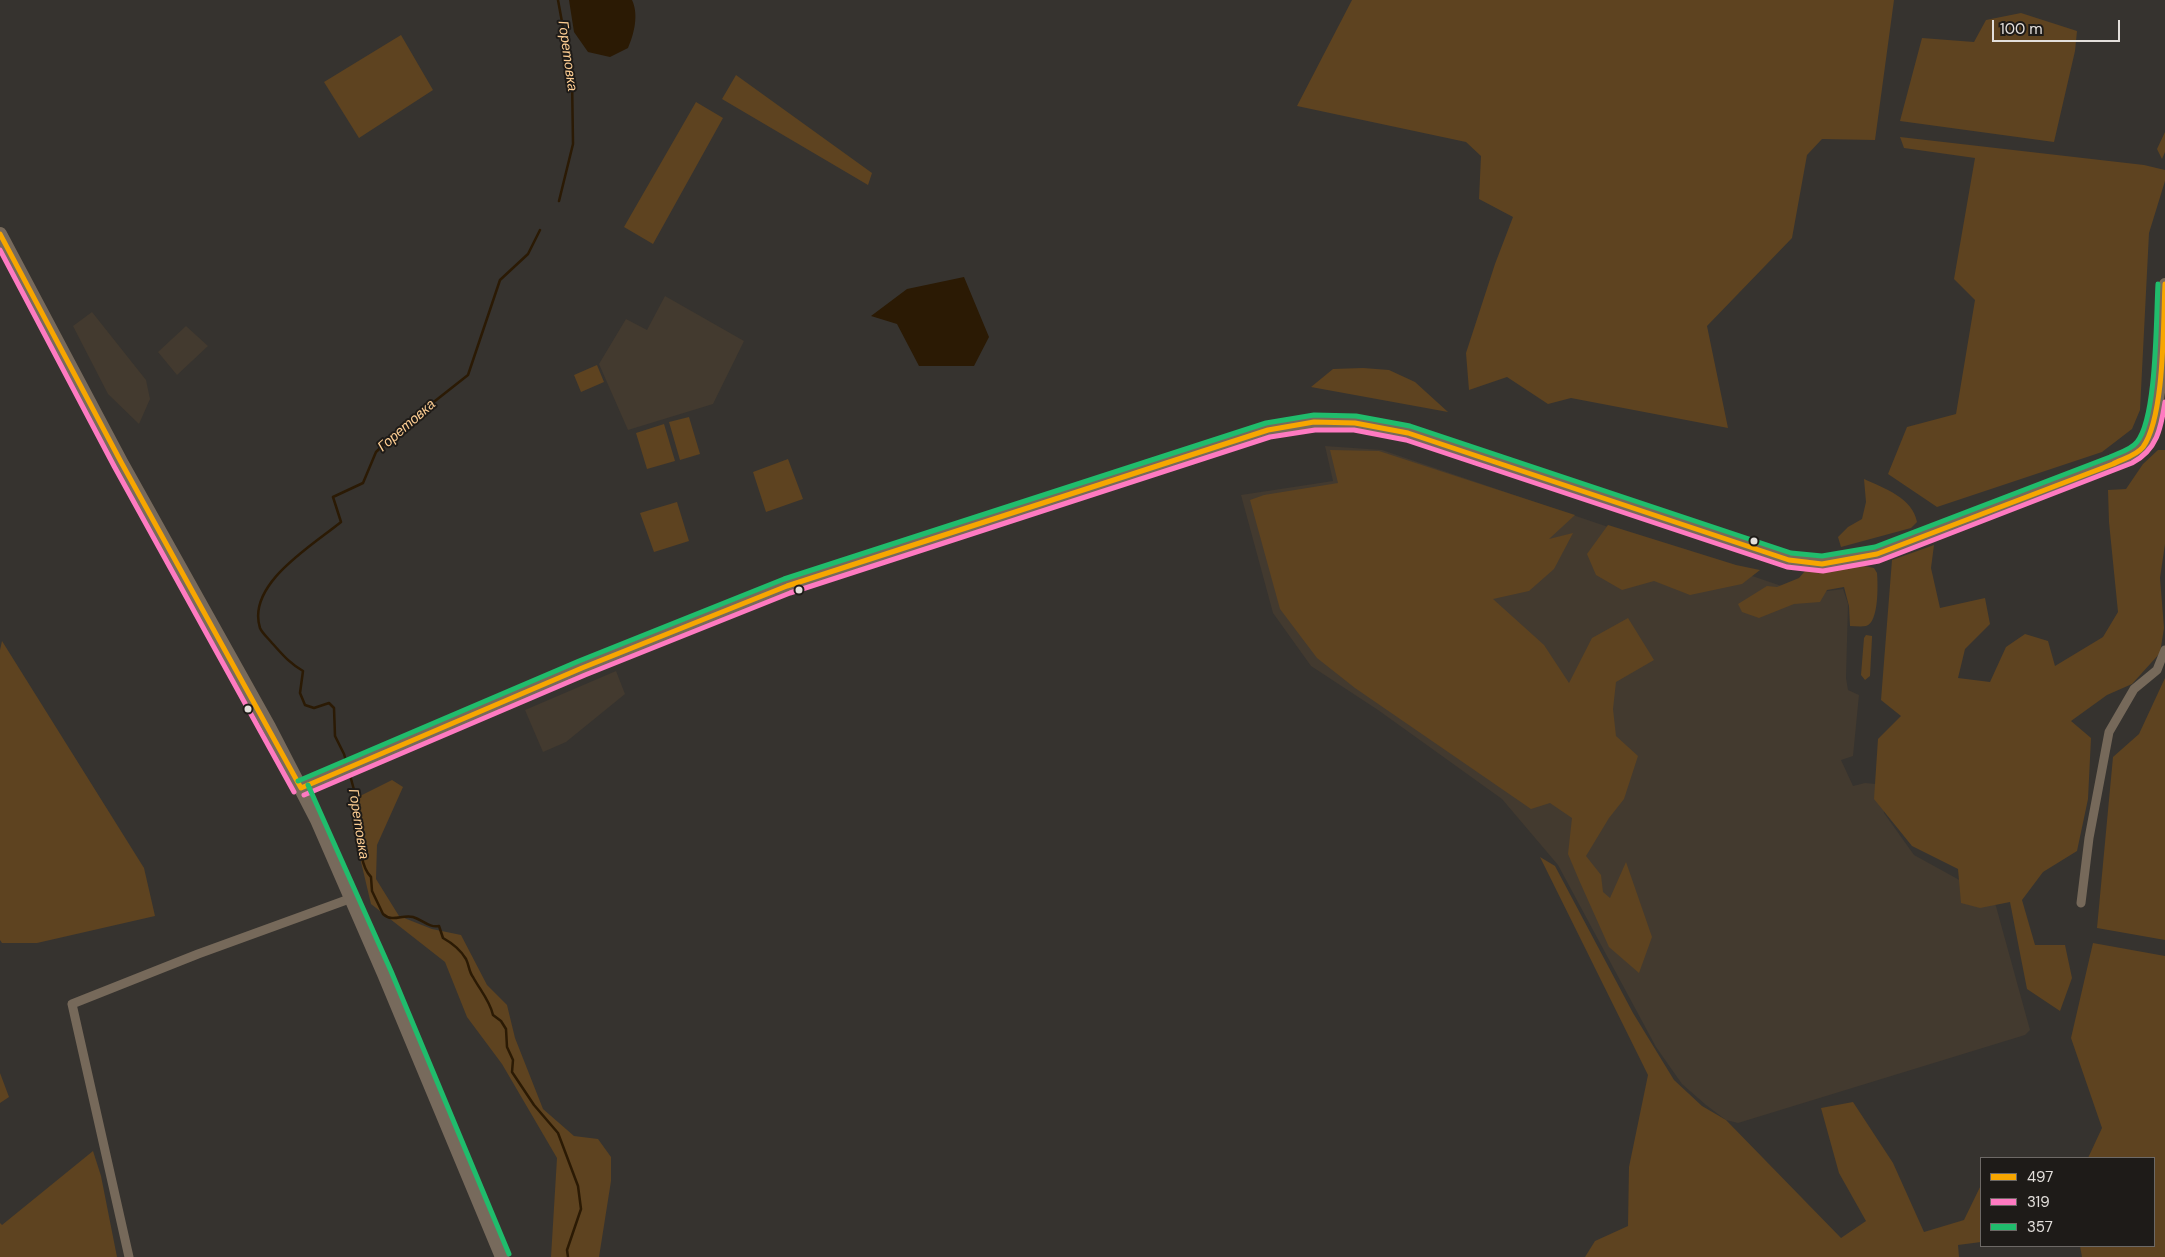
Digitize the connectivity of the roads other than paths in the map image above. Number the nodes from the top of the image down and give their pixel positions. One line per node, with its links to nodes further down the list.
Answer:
1 (0, 234): 5 (main road)
2 (2165, 284): 3 (main road)
3 (2163, 405): 5 (main road)
4 (2165, 650): 7 (street)
5 (301, 788): 6 (main road)
6 (352, 898): 8 (street); 9 (main road)
7 (2080, 903)
8 (129, 1257)
9 (502, 1257)

